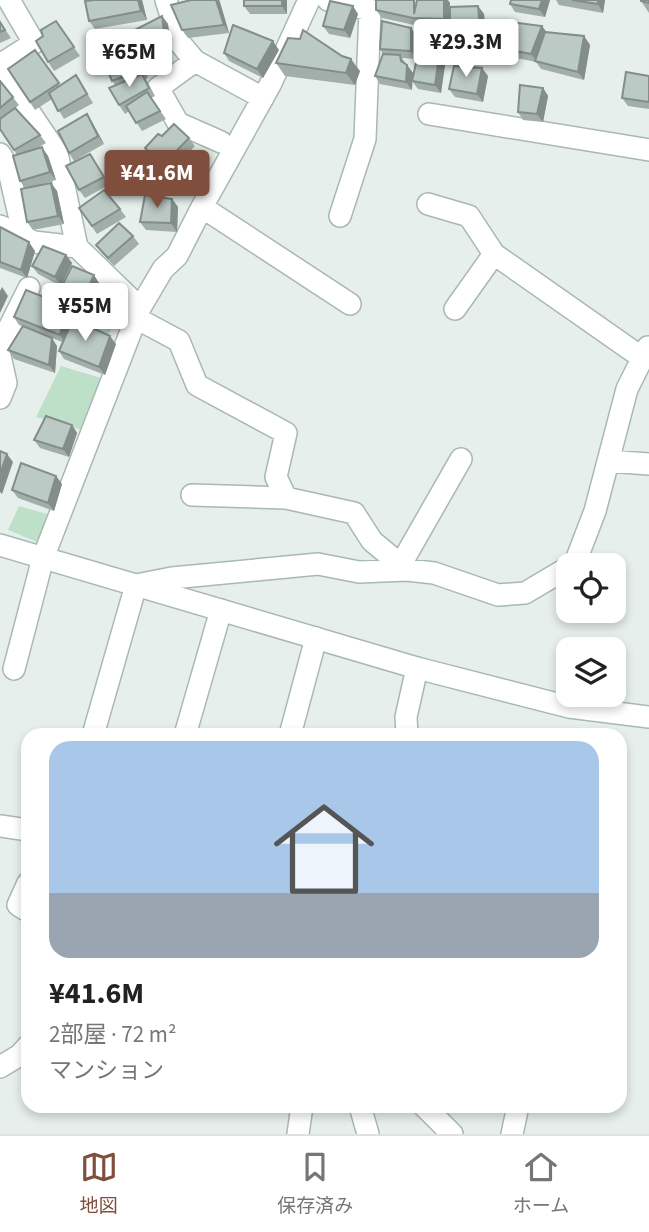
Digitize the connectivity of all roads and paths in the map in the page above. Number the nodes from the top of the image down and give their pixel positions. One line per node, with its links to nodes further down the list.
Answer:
1 (9, 0): 16 (street)
2 (166, 0): 5 (street)
3 (309, 0): 6 (street)
4 (328, 0): 13 (street)
5 (195, 61): 6 (street); 8 (street)
6 (263, 98): 12 (street)
7 (429, 114): 9 (street)
8 (221, 142)
9 (649, 150)
10 (0, 154): 15 (street)
11 (428, 204): 17 (street)
12 (202, 207): 19 (street); 21 (street)
13 (340, 216)
14 (0, 226): 15 (street)
15 (24, 237): 16 (street)
16 (77, 247): 21 (street)
17 (494, 254): 20 (street); 23 (street)
18 (29, 288): 22 (street)
19 (350, 304)
20 (455, 309)
21 (138, 313): 30 (street); 33 (street)
22 (0, 346)
23 (645, 351): 27 (street)
24 (0, 356): 25 (street)
25 (0, 398)
26 (461, 459): 34 (street)
27 (608, 461): 28 (street); 32 (street)
28 (649, 464)
29 (192, 495): 30 (street)
30 (286, 498): 34 (street)
31 (0, 545): 33 (street)
32 (579, 553)
33 (43, 558): 36 (street); 40 (street)
34 (404, 567): 35 (street); 36 (street)
35 (556, 574)
36 (136, 585): 37 (street); 42 (street)
37 (221, 610): 38 (street); 43 (street)
38 (316, 638): 39 (street); 44 (street)
39 (416, 668): 41 (street); 45 (street)
40 (14, 669)
41 (649, 718)
42 (95, 728)
43 (187, 728)
44 (292, 728)
45 (406, 728)
46 (0, 826): 47 (street)
47 (21, 829)
48 (21, 1054): 49 (street)
49 (0, 1067)
50 (301, 1113): 54 (street)
51 (362, 1113): 55 (street)
52 (431, 1113): 56 (street)
53 (516, 1113): 57 (street)
54 (298, 1134)
55 (368, 1134)
56 (452, 1134)
57 (512, 1134)

